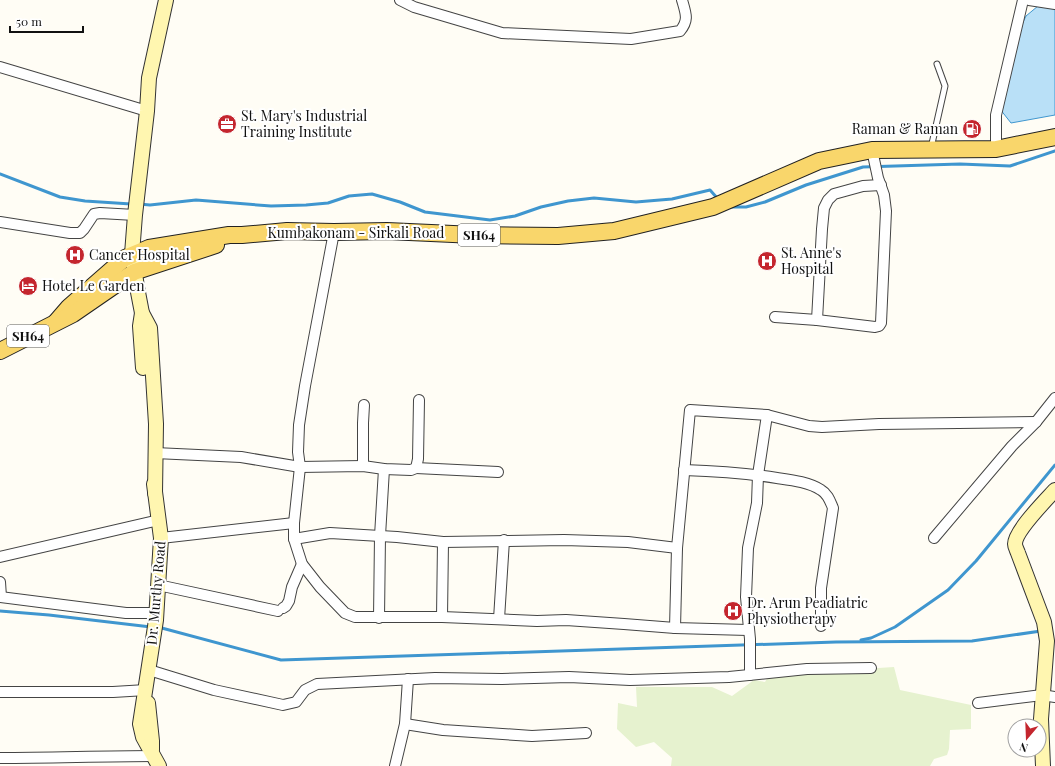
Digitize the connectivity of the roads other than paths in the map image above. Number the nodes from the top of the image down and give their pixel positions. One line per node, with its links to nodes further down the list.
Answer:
1 (166, 0): 9 (main road, Dr. Murthy Road)
2 (400, 0): 3 (street)
3 (682, 0)
4 (1023, 0): 12 (street)
5 (1028, 0): 6 (street)
6 (1055, 4)
7 (937, 64): 11 (lane)
8 (0, 67): 9 (street)
9 (147, 111): 15 (main road, Dr. Murthy Road)
10 (1055, 137): 12 (main road, Kumbakonam - Sirkali Road / SH64)
11 (931, 149): 12 (main road, Kumbakonam - Sirkali Road / SH64); 13 (main road, Kumbakonam - Sirkali Road / SH64)
12 (996, 149)
13 (873, 157): 14 (street); 17 (main road, Kumbakonam - Sirkali Road / SH64)
14 (880, 182): 23 (street); 23 (street)
15 (136, 213): 16 (street); 19 (main road, Dr. Murthy Road)
16 (0, 222)
17 (334, 232): 18 (main road, Kumbakonam - Sirkali Road / SH64); 33 (street)
18 (242, 235): 19 (main road, Kumbakonam - Sirkali Road / SH64); 20 (main road, Kumbakonam - Sirkali Road / SH64)
19 (132, 254): 20 (main road, Dr. Murthy Road); 24 (main road, Kumbakonam - Sirkali Road / SH64)
20 (134, 272): 21 (main road, Dr. Murthy Road); 24 (main road, Kumbakonam - Sirkali Road / SH64)
21 (142, 313): 31 (main road, Dr. Murthy Road); 40 (main road, Dr. Murthy Road)
22 (775, 317): 23 (street)
23 (817, 320)
24 (56, 322): 25 (main road, Kumbakonam - Sirkali Road / SH64)
25 (0, 351)
26 (1055, 398): 30 (street)
27 (419, 400): 34 (street)
28 (364, 405): 32 (street)
29 (767, 415): 30 (street); 36 (street); 38 (street)
30 (1036, 422): 45 (street)
31 (155, 453): 33 (street); 40 (main road, Dr. Murthy Road)
32 (363, 466): 33 (street); 35 (street)
33 (300, 467): 42 (street)
34 (416, 468): 35 (street); 37 (street)
35 (384, 469): 43 (street)
36 (684, 470): 38 (street); 49 (street)
37 (498, 472)
38 (758, 475): 59 (street); 61 (street)
39 (1055, 490): 68 (main road)
40 (155, 493): 41 (main road, Dr. Murthy Road)
41 (159, 520): 44 (main road, Dr. Murthy Road); 50 (street)
42 (294, 523): 44 (street); 46 (street)
43 (380, 536): 46 (street); 48 (street); 57 (street)
44 (161, 538): 53 (main road, Dr. Murthy Road)
45 (934, 538)
46 (294, 539): 51 (street)
47 (504, 540): 48 (street); 49 (street); 58 (street)
48 (443, 542): 56 (street)
49 (677, 548): 60 (street)
50 (0, 557)
51 (302, 564): 53 (street); 57 (street)
52 (0, 582): 54 (street)
53 (158, 585): 55 (main road, Dr. Murthy Road)
54 (0, 597): 55 (street)
55 (156, 617): 63 (main road, Dr. Murthy Road)
56 (442, 617): 57 (street); 58 (street)
57 (379, 618)
58 (499, 619): 60 (street)
59 (821, 626)
60 (675, 628): 61 (street)
61 (749, 634): 64 (street)
62 (871, 668): 64 (street)
63 (149, 670): 65 (street); 66 (main road, Dr. Murthy Road)
64 (750, 675): 65 (street)
65 (408, 679): 70 (street)
66 (146, 691): 67 (street); 73 (main road, Dr. Murthy Road)
67 (0, 692)
68 (1049, 696): 69 (street); 77 (main road)
69 (978, 703)
70 (405, 724): 71 (street); 76 (street)
71 (586, 733)
72 (0, 758): 75 (street)
73 (155, 758): 74 (street)
74 (116, 761): 75 (street)
75 (55, 762)
76 (396, 766)
77 (1043, 766)

